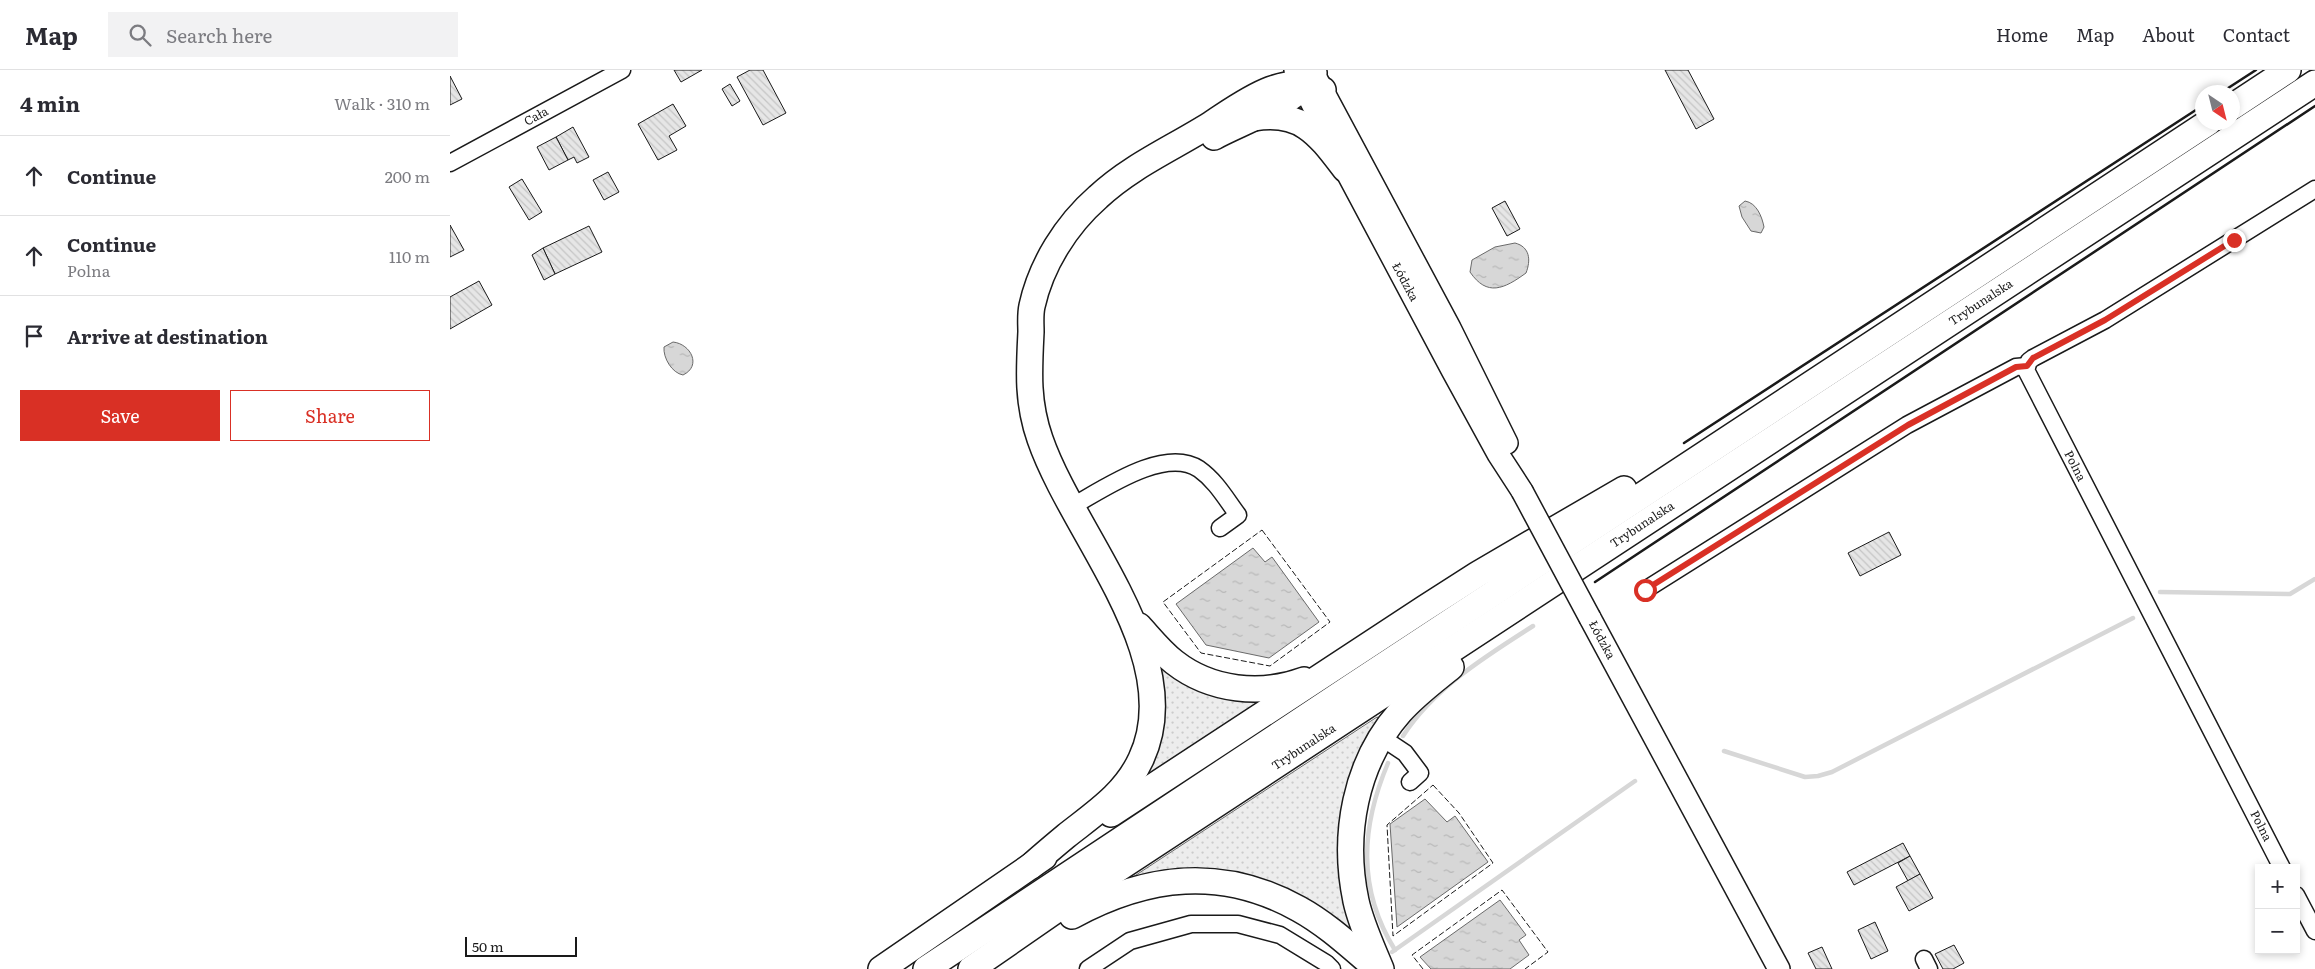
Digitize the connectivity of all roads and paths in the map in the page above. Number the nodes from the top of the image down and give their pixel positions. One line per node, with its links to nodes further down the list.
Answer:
1 (622, 70): 9 (street, Cała)
2 (2288, 70): 6 (highway)
3 (1308, 78): 4 (highway); 7 (highway); 10 (main road, Łódzka); 15 (main road, Łódzka)
4 (1265, 80): 12 (highway)
5 (2315, 83): 18 (highway, Trybunalska)
6 (2240, 102)
7 (1247, 120): 10 (highway); 12 (highway)
8 (2197, 130): 14 (highway, Trybunalska)
9 (450, 163)
10 (1344, 169): 15 (main road, Łódzka)
11 (2315, 189): 13 (street)
12 (1031, 331): 16 (highway)
13 (2027, 366): 19 (street); 24 (street, Polna)
14 (1743, 430): 21 (highway); 30 (highway, Trybunalska)
15 (1522, 491): 34 (main road, Łódzka, bridge)
16 (1071, 507): 17 (street); 20 (highway)
17 (1220, 528)
18 (1552, 584): 22 (highway); 28 (highway, Trybunalska)
19 (1645, 590)
20 (1132, 619): 21 (highway); 25 (highway)
21 (1339, 664): 25 (highway)
22 (1381, 737): 23 (street); 33 (highway)
23 (1410, 782)
24 (2280, 864)
25 (1030, 866): 29 (highway)
26 (2300, 903): 27 (street)
27 (2315, 932)
28 (981, 962): 33 (highway)
29 (881, 969)
30 (926, 969)
31 (1088, 969): 32 (street)
32 (1332, 969)
33 (1379, 969)
34 (1779, 969)

